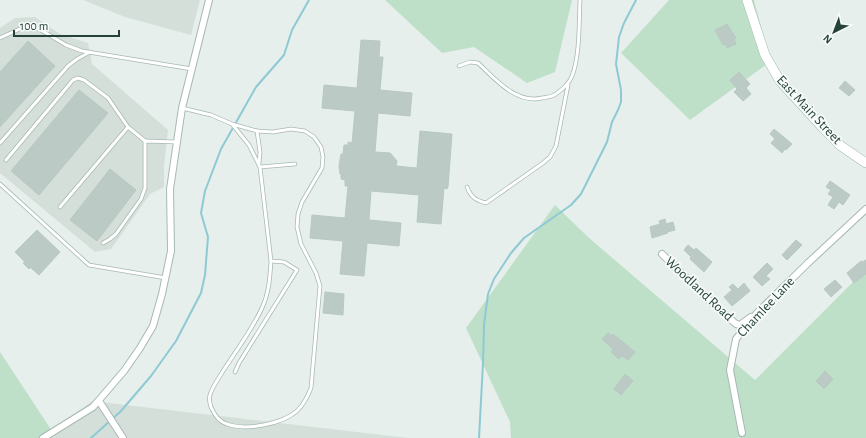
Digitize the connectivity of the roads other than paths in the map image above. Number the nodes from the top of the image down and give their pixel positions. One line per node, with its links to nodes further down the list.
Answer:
1 (210, 0): 9 (street)
2 (580, 0): 10 (lane)
3 (742, 0): 6 (main road, East Main Street)
4 (747, 0): 6 (main road, East Main Street)
5 (0, 38): 7 (lane)
6 (762, 48): 19 (main road, East Main Street)
7 (90, 52): 9 (lane); 16 (lane)
8 (459, 66): 10 (lane)
9 (192, 69): 11 (street)
10 (568, 83): 23 (lane)
11 (182, 108): 12 (lane); 17 (street)
12 (232, 124): 14 (lane); 21 (lane)
13 (128, 127): 15 (lane); 18 (lane); 24 (lane)
14 (257, 131): 21 (lane); 28 (lane)
15 (145, 141): 17 (lane); 26 (lane)
16 (0, 142)
17 (177, 142): 29 (street)
18 (6, 160)
19 (866, 163)
20 (295, 164): 21 (lane)
21 (260, 165): 28 (lane)
22 (0, 184): 29 (lane)
23 (467, 187)
24 (60, 207)
25 (866, 209): 30 (street, Chamlee Lane)
26 (103, 243)
27 (662, 254): 30 (street, Woodland Road)
28 (271, 261): 31 (lane)
29 (166, 278): 32 (street)
30 (756, 314): 33 (street, Chamlee Lane)
31 (235, 372)
32 (99, 401): 34 (street); 35 (street)
33 (742, 432)
34 (43, 438)
35 (123, 438)

